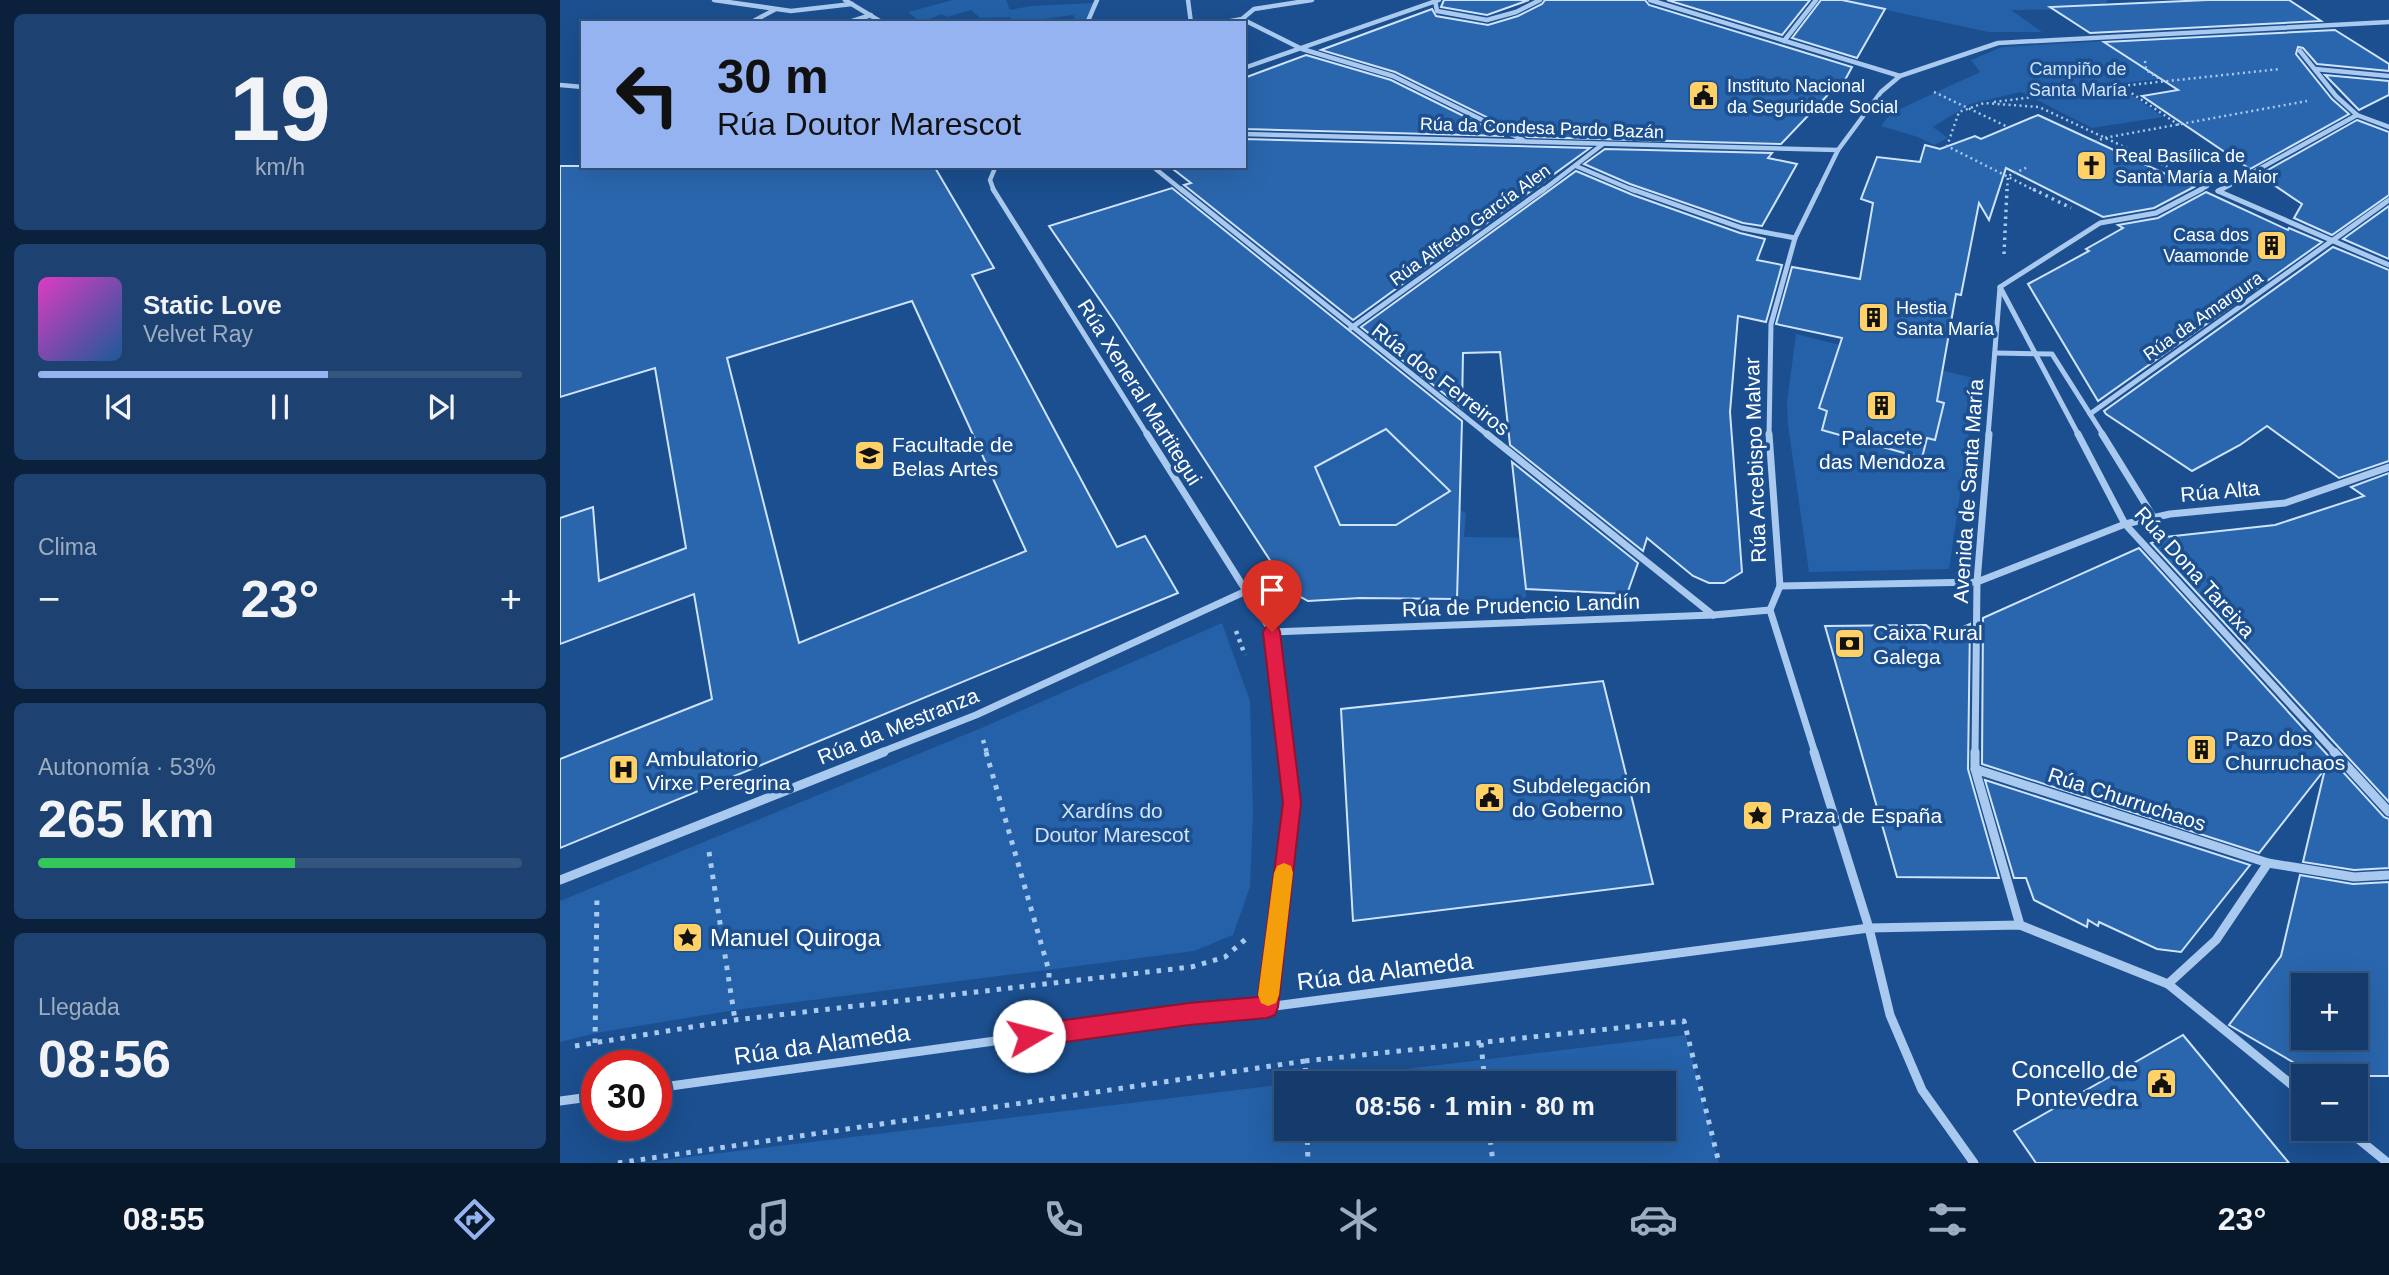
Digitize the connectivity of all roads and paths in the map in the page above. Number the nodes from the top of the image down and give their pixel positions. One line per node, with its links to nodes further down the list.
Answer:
1 (714, 0): 11 (street)
2 (845, 0): 10 (street)
3 (1097, 0): 17 (street)
4 (1188, 0): 18 (street)
5 (1312, 0): 13 (street)
6 (1437, 0): 7 (street); 22 (street)
7 (1540, 0)
8 (1650, 0): 21 (street)
9 (1815, 0): 21 (street)
10 (852, 4): 11 (street); 12 (street)
11 (775, 10): 14 (street)
12 (871, 15): 15 (street); 16 (street)
13 (1242, 19): 19 (street); 22 (street)
14 (754, 21)
15 (852, 21)
16 (880, 21)
17 (1088, 21)
18 (1191, 21)
19 (1231, 21)
20 (2389, 22): 26 (street, Rúa Arcebispo Malvar)
21 (1784, 41): 26 (street)
22 (1303, 49): 24 (street); 40 (street)
23 (2300, 51): 25 (street)
24 (1246, 67)
25 (2315, 69): 27 (street); 29 (path); 31 (street)
26 (1900, 76): 43 (street, Rúa Arcebispo Malvar)
27 (2389, 76)
28 (560, 85): 30 (street)
29 (2121, 86): 32 (path); 35 (path)
30 (581, 87)
31 (2336, 96): 34 (street); 35 (path)
32 (1984, 103): 33 (path); 39 (path)
33 (1970, 108): 36 (path); 48 (path)
34 (2357, 115): 37 (street); 53 (street)
35 (2179, 125): 39 (path)
36 (2008, 127)
37 (2389, 127)
38 (1246, 134): 40 (street, Rúa da Condesa Pardo Bazán)
39 (2104, 138): 41 (path); 49 (path)
40 (1527, 142): 42 (street, Rúa da Condesa Pardo Bazán)
41 (2095, 142)
42 (1603, 144): 43 (street, Rúa da Condesa Pardo Bazán); 44 (street, Rúa Alfredo García Alen)
43 (1839, 150): 52 (street, Rúa Arcebispo Malvar)
44 (1576, 166): 52 (street); 56 (street, Rúa Alfredo García Alen)
45 (2028, 167): 48 (path)
46 (995, 168): 65 (street, Rúa Xeneral Martitegui)
47 (1154, 168): 56 (street, Rúa dos Ferreiros)
48 (2008, 176): 51 (path); 55 (path)
49 (2207, 186): 51 (street)
50 (2389, 200): 53 (street, Rúa da Amargura)
51 (2100, 223): 55 (street)
52 (1795, 238): 64 (street, Rúa Arcebispo Malvar)
53 (2333, 241): 54 (street); 59 (street, Rúa da Amargura)
54 (2389, 265)
55 (2000, 287): 57 (street, Avenida de Santa María); 58 (street, Rúa Dona Tareixa)
56 (1351, 328): 68 (street, Rúa dos Ferreiros)
57 (1995, 353): 58 (street); 63 (street, Avenida de Santa María)
58 (2034, 354): 59 (street); 62 (street, Rúa Dona Tareixa)
59 (2090, 414): 61 (street)
60 (2389, 467): 61 (street, Rúa Alta)
61 (2154, 517): 62 (street, Rúa Alta)
62 (2125, 524): 63 (street, Rúa Alta); 73 (street, Rúa Dona Tareixa)
63 (1977, 582): 64 (street); 72 (street, Avenida de Santa María)
64 (1780, 586): 67 (street, Rúa Arcebispo Malvar)
65 (1244, 592): 66 (street, Rúa da Mestranza); 69 (street, Rúa Xeneral Martitegui)
66 (1220, 603): 70 (path); 71 (street, Rúa da Mestranza)
67 (1770, 610): 68 (street, Rúa de Prudencio Landín); 80 (street)
68 (1713, 615): 69 (street, Rúa de Prudencio Landín)
69 (1272, 632): 84 (street)
70 (1249, 666)
71 (976, 715): 74 (street, Rúa da Mestranza); 82 (path)
72 (1975, 769): 75 (street, Rúa Churruchaos); 79 (street, Avenida de Santa María)
73 (2389, 812)
74 (707, 820): 76 (street, Rúa da Mestranza); 85 (path)
75 (2267, 863): 77 (street, Rúa Churruchaos); 83 (street)
76 (598, 865): 78 (street, Rúa da Mestranza); 86 (path)
77 (2389, 875)
78 (560, 880)
79 (2021, 925): 80 (street, Rúa da Alameda); 83 (street)
80 (1869, 928): 84 (street, Rúa da Alameda); 103 (street)
81 (1251, 930): 82 (path)
82 (1049, 982): 85 (path)
83 (2168, 984): 92 (street)
84 (1267, 1007): 93 (street, Rúa da Alameda)
85 (735, 1020): 86 (path)
86 (595, 1043): 88 (path)
87 (1481, 1043): 89 (path); 91 (path); 102 (path)
88 (575, 1046)
89 (1305, 1062): 90 (path); 99 (path)
90 (1305, 1071)
91 (1484, 1071)
92 (2291, 1084)
93 (672, 1086)
94 (581, 1098): 95 (street)
95 (560, 1101)
96 (1307, 1141): 100 (path)
97 (1490, 1141): 101 (path)
98 (2361, 1141): 104 (street)
99 (618, 1163)
100 (1308, 1163)
101 (1493, 1163)
102 (1719, 1163)
103 (1973, 1163)
104 (2388, 1163)

